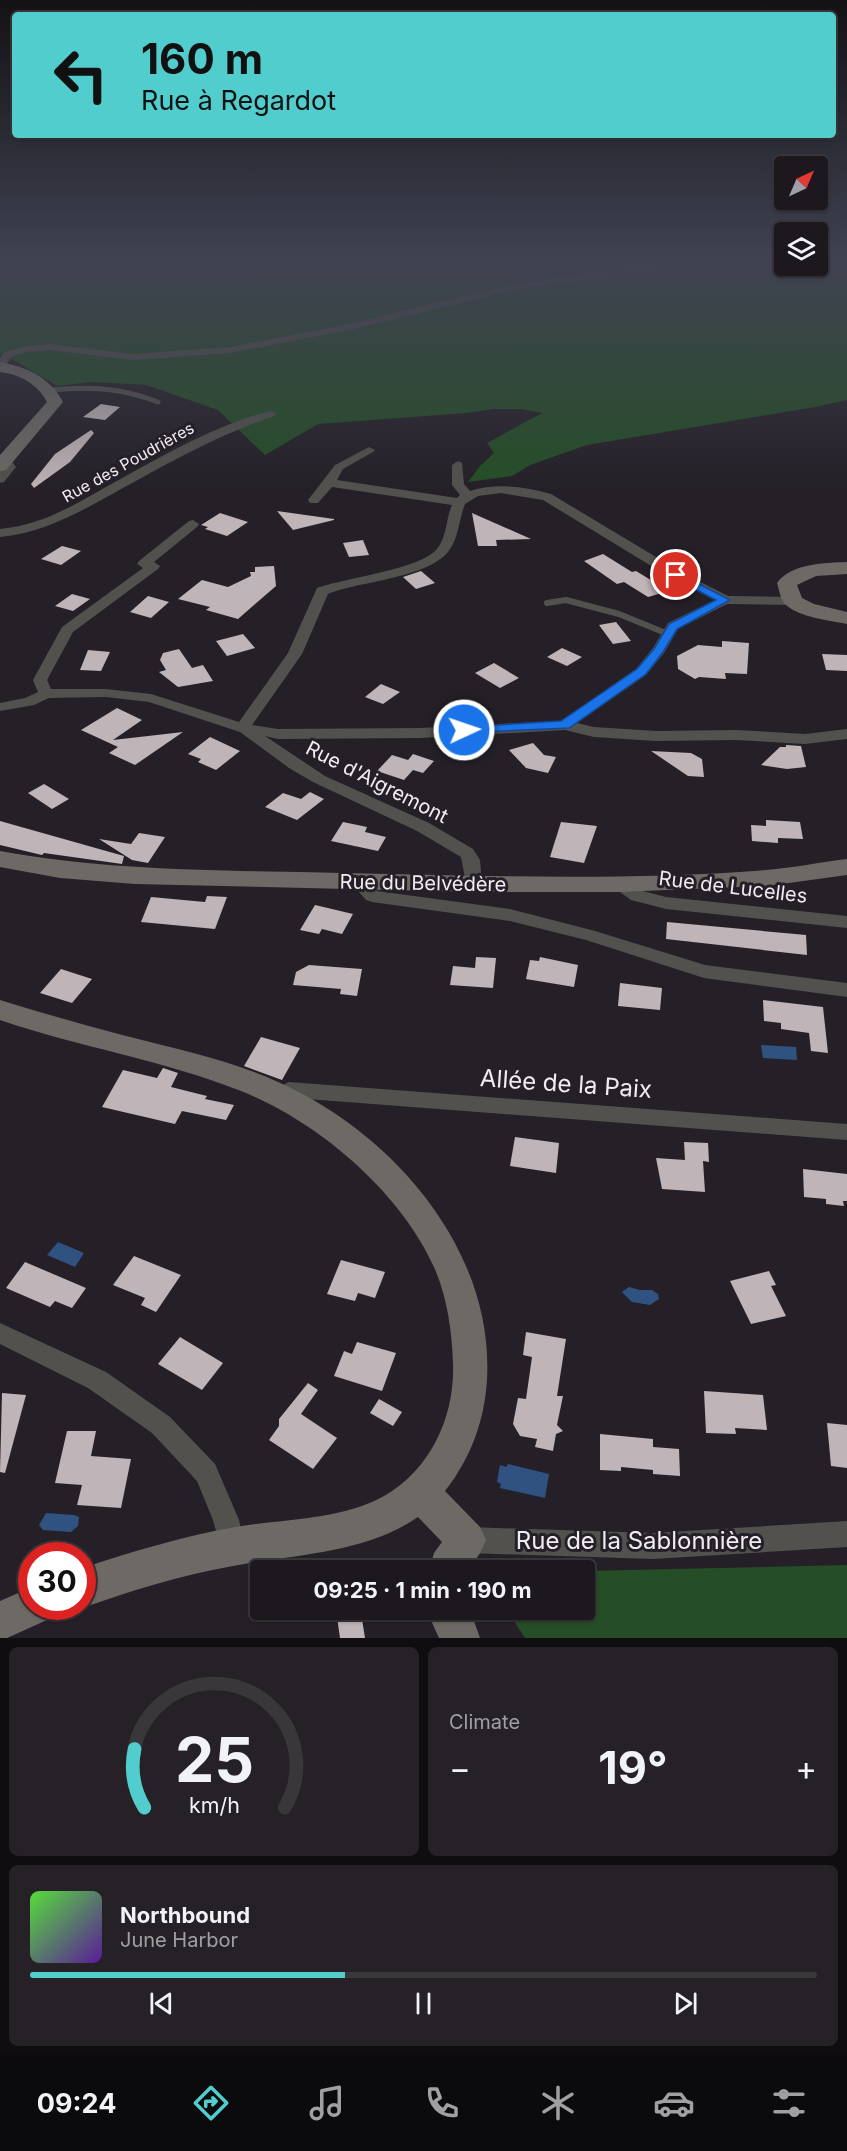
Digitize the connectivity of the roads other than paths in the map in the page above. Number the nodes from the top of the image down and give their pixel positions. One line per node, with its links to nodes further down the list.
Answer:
1 (290, 338): 2 (street)
2 (1, 363): 3 (street)
3 (51, 390): 4 (lane); 7 (street)
4 (158, 402)
5 (270, 414): 14 (street, Rue des Poudrières)
6 (369, 450): 10 (street)
7 (3, 463): 9 (street)
8 (458, 465): 11 (street)
9 (0, 479)
10 (329, 483): 11 (street); 12 (street)
11 (463, 499): 16 (street); 24 (street)
12 (314, 500)
13 (193, 524): 21 (street)
14 (0, 533)
15 (847, 568): 17 (street)
16 (725, 600): 17 (street); 20 (street)
17 (793, 601): 19 (street)
18 (548, 603): 20 (lane)
19 (847, 618)
20 (668, 634): 23 (street)
21 (46, 694): 22 (street); 24 (street)
22 (0, 707)
23 (564, 725): 24 (street); 25 (street)
24 (243, 728): 29 (street, Rue d'Aigremont)
25 (847, 734)
26 (0, 859): 28 (street, Rue du Belvédère)
27 (847, 867): 30 (street, Rue du Belvédère)
28 (360, 883): 29 (street, Rue du Belvédère); 32 (street)
29 (473, 884): 30 (street, Rue du Belvédère)
30 (618, 884): 31 (street, Rue de Lucelles)
31 (847, 922)
32 (847, 990)
33 (0, 1010): 34 (street)
34 (283, 1097): 35 (street, Allée de la Paix); 37 (street)
35 (847, 1132)
36 (0, 1333): 39 (street)
37 (420, 1492): 39 (street); 40 (street)
38 (847, 1534): 40 (street, Rue de la Sablonnière)
39 (232, 1547): 41 (street)
40 (458, 1555)
41 (96, 1583)
42 (451, 1620): 43 (street)
43 (460, 1638)

